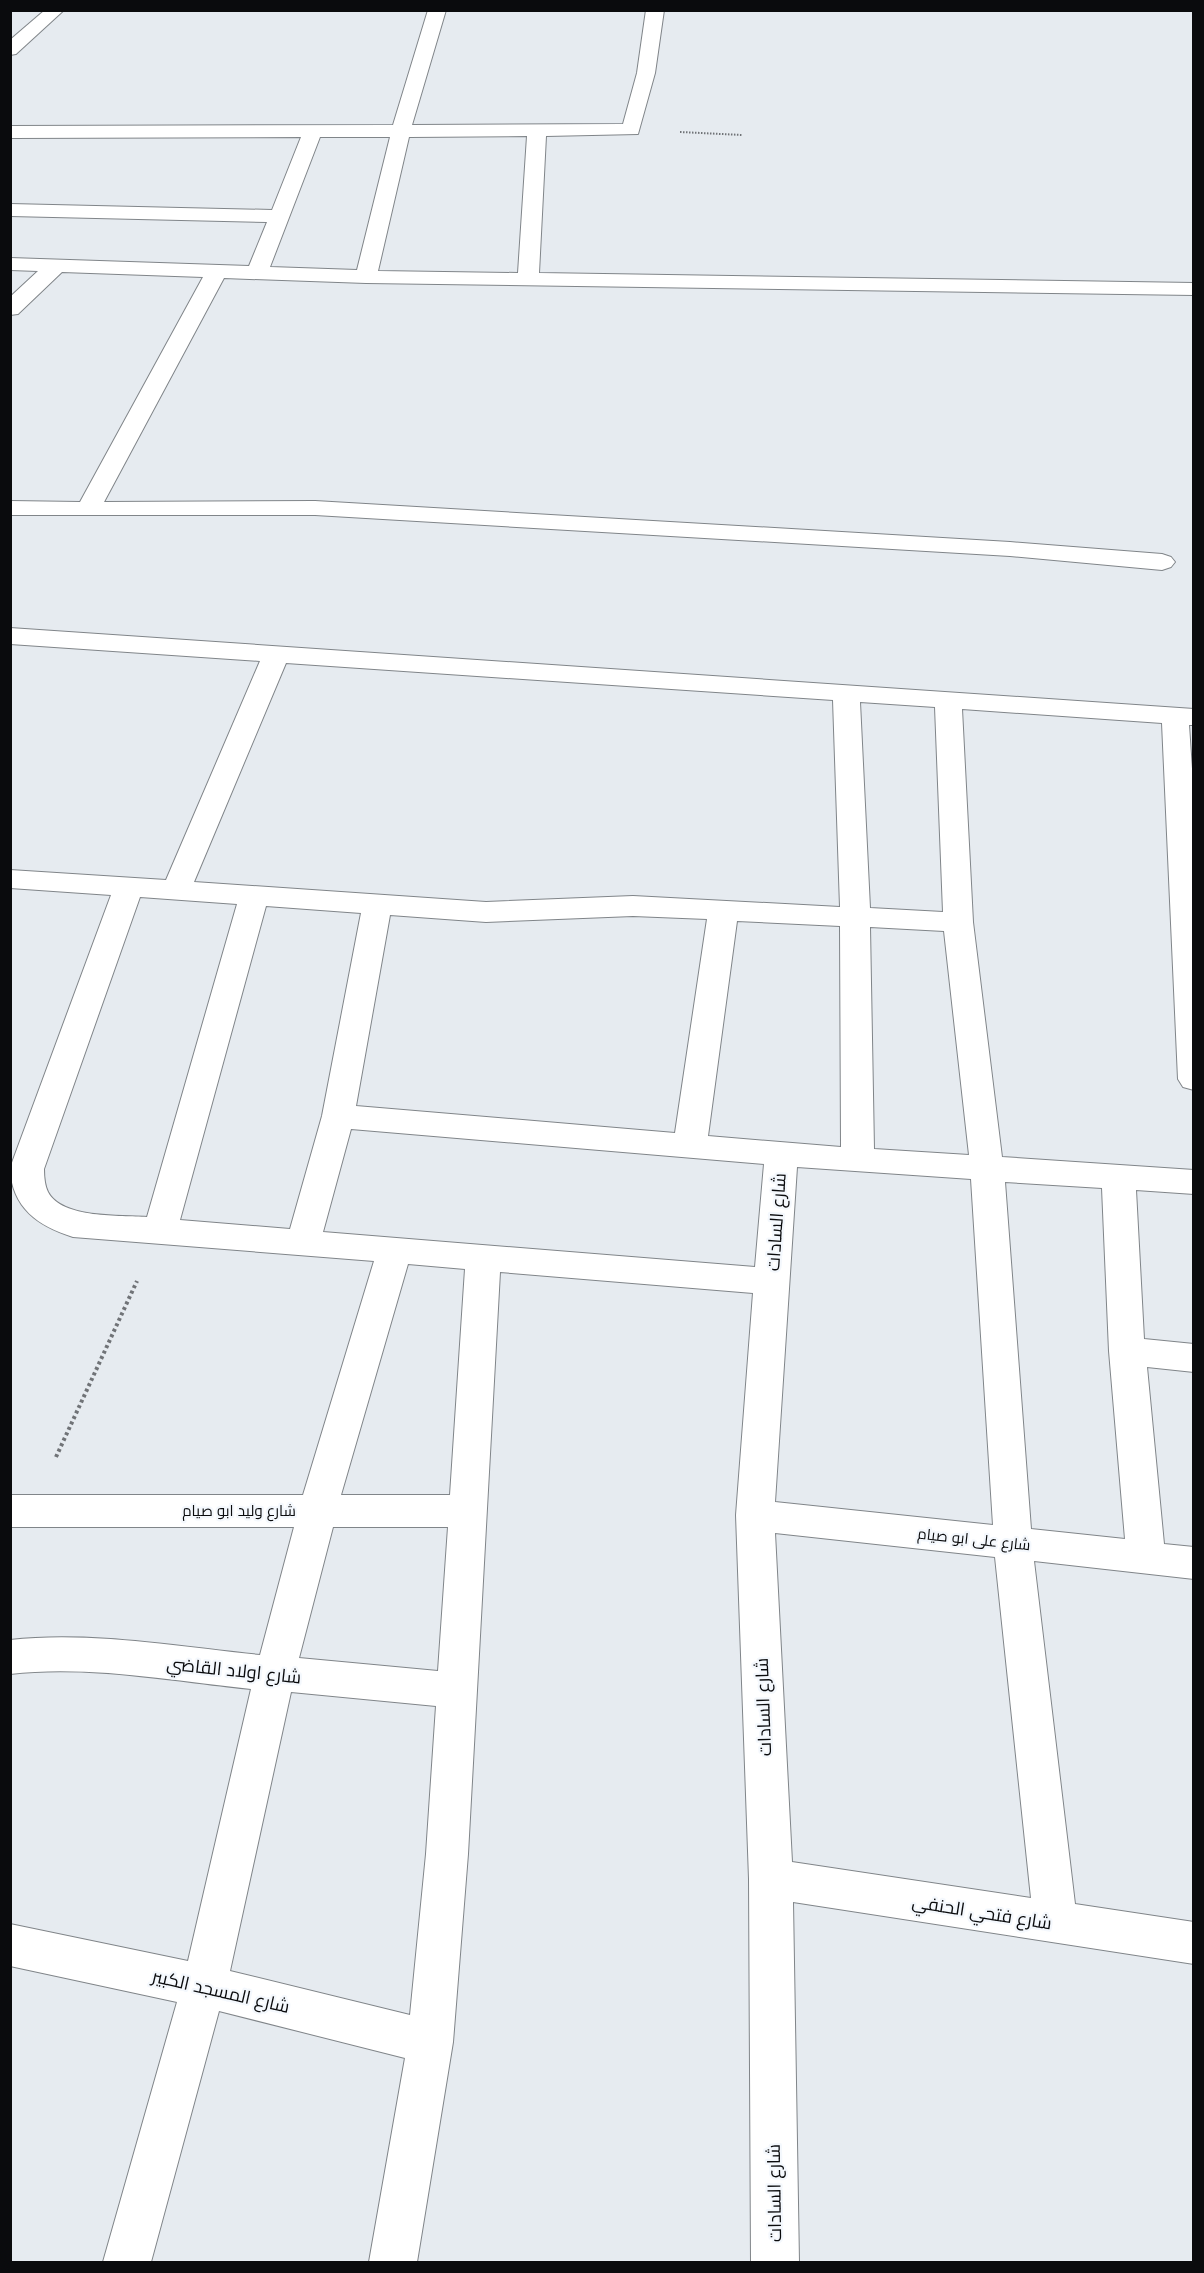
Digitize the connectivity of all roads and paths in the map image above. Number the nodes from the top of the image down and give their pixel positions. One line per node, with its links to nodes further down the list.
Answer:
1 (56, 10): 4 (street)
2 (437, 10): 7 (street)
3 (655, 10): 5 (street)
4 (10, 50)
5 (631, 130): 8 (street); 10 (path)
6 (313, 131): 7 (street); 9 (street); 12 (street)
7 (401, 131): 8 (street); 17 (street)
8 (537, 131): 18 (street)
9 (10, 132)
10 (742, 135)
11 (10, 210): 12 (street)
12 (278, 216): 16 (street)
13 (10, 264): 14 (street)
14 (57, 266): 15 (street); 20 (street)
15 (216, 273): 16 (street); 22 (street)
16 (257, 274): 17 (street)
17 (366, 277): 18 (street)
18 (528, 279): 19 (street)
19 (1194, 289)
20 (10, 309)
21 (10, 508): 22 (street)
22 (88, 509): 23 (street)
23 (1162, 562)
24 (10, 636): 25 (street)
25 (276, 654): 26 (street); 31 (street)
26 (846, 693): 27 (street); 35 (street)
27 (948, 700): 28 (street); 36 (street)
28 (1184, 716): 37 (street)
29 (10, 879): 30 (street)
30 (129, 888): 31 (street); 45 (street)
31 (176, 891): 32 (street)
32 (254, 896): 33 (street); 45 (street)
33 (377, 905): 34 (street); 38 (street)
34 (723, 910): 35 (street); 39 (street)
35 (855, 918): 36 (street); 41 (street)
36 (958, 922): 42 (street)
37 (1194, 1079)
38 (338, 1116): 39 (street); 46 (street)
39 (690, 1145): 40 (street)
40 (781, 1153): 41 (street); 49 (street, شارع السادات)
41 (858, 1160): 42 (street)
42 (987, 1169): 43 (street); 56 (street)
43 (1118, 1177): 44 (street); 50 (street)
44 (1194, 1182)
45 (160, 1231): 46 (street); 53 (path)
46 (303, 1243): 47 (street)
47 (395, 1250): 48 (street); 52 (street)
48 (483, 1259): 49 (street); 54 (street)
49 (772, 1281): 55 (street, شارع السادات)
50 (1127, 1351): 51 (street); 57 (street)
51 (1194, 1358)
52 (318, 1509): 53 (street, شارع وليد ابو صيام); 54 (street, شارع وليد ابو صيام); 60 (street)
53 (21, 1511)
54 (468, 1511): 61 (street)
55 (755, 1515): 56 (street, شارع على ابو صيام); 62 (street, شارع السادات)
56 (1013, 1543): 57 (street, شارع على ابو صيام); 63 (street)
57 (1146, 1558): 58 (street, شارع على ابو صيام)
58 (1194, 1563)
59 (10, 1657): 60 (street, شارع اولاد القاضي)
60 (275, 1674): 61 (street, شارع اولاد القاضي); 66 (street)
61 (458, 1691): 67 (street)
62 (771, 1880): 63 (street, شارع فتحي الحنفي); 70 (street, شارع السادات)
63 (1055, 1923): 64 (street, شارع فتحي الحنفي)
64 (1194, 1943)
65 (10, 1945): 66 (street, شارع المسجد الكبير)
66 (204, 1986): 67 (street, شارع المسجد الكبير); 68 (street)
67 (430, 2042): 69 (street)
68 (127, 2262)
69 (393, 2262)
70 (775, 2262)

